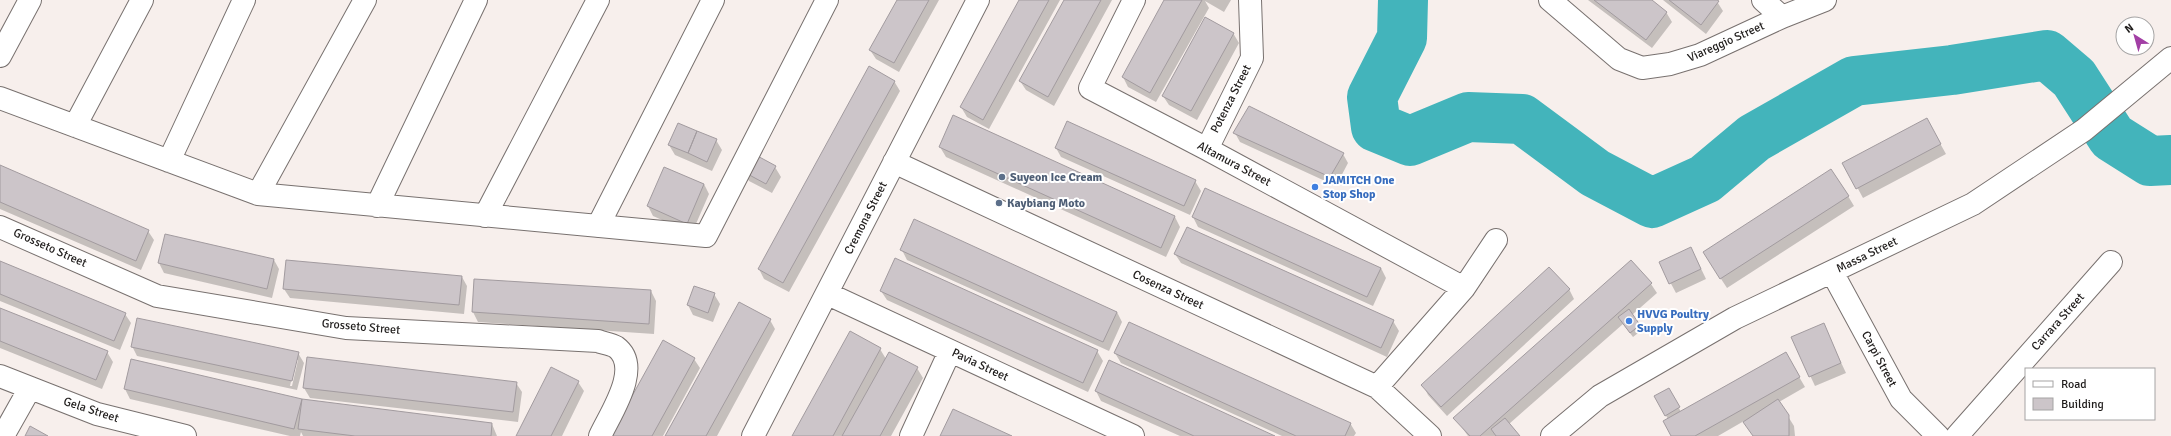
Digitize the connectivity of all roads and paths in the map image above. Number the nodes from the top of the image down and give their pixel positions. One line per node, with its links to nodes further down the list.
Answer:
1 (30, 0): 16 (street)
2 (142, 0): 19 (street)
3 (244, 0): 21 (street)
4 (365, 0): 23 (street)
5 (476, 0): 24 (street)
6 (598, 0): 25 (street)
7 (714, 0): 26 (street)
8 (827, 0): 26 (street)
9 (978, 0): 22 (street, Cremona Street)
10 (1134, 0): 20 (street, Altamura Street)
11 (1250, 0): 20 (street, Potenza Street)
12 (1550, 0): 15 (street, Viareggio Street)
13 (1763, 0): 15 (street)
14 (1825, 0): 15 (street, Viareggio Street)
15 (1782, 16)
16 (0, 56)
17 (2171, 58): 30 (street, Massa Street)
18 (0, 98): 19 (street)
19 (75, 126): 21 (street)
20 (1207, 149): 31 (street, Altamura Street)
21 (169, 161): 23 (street)
22 (894, 162): 32 (street, Cremona Street); 35 (street, Cosenza Street)
23 (258, 194): 24 (street)
24 (377, 206): 25 (street)
25 (485, 216): 26 (street)
26 (598, 226)
27 (0, 227): 39 (street, Grosseto Street)
28 (1496, 240): 31 (street)
29 (2111, 262): 46 (street, Carrara Street)
30 (1832, 272): 44 (street, Massa Street); 45 (street, Carpi Street)
31 (1464, 288): 35 (street)
32 (828, 294): 33 (street, Pavia Street); 40 (street, Cremona Street)
33 (950, 351): 41 (street); 42 (street, Pavia Street)
34 (0, 376): 36 (street, Gela Street)
35 (1377, 386): 43 (street, Cosenza Street)
36 (30, 388): 37 (street); 38 (street, Gela Street)
37 (3, 436)
38 (185, 436)
39 (600, 436)
40 (753, 436)
41 (911, 436)
42 (1133, 436)
43 (1430, 436)
44 (1552, 436)
45 (1938, 436)
46 (1957, 436)

